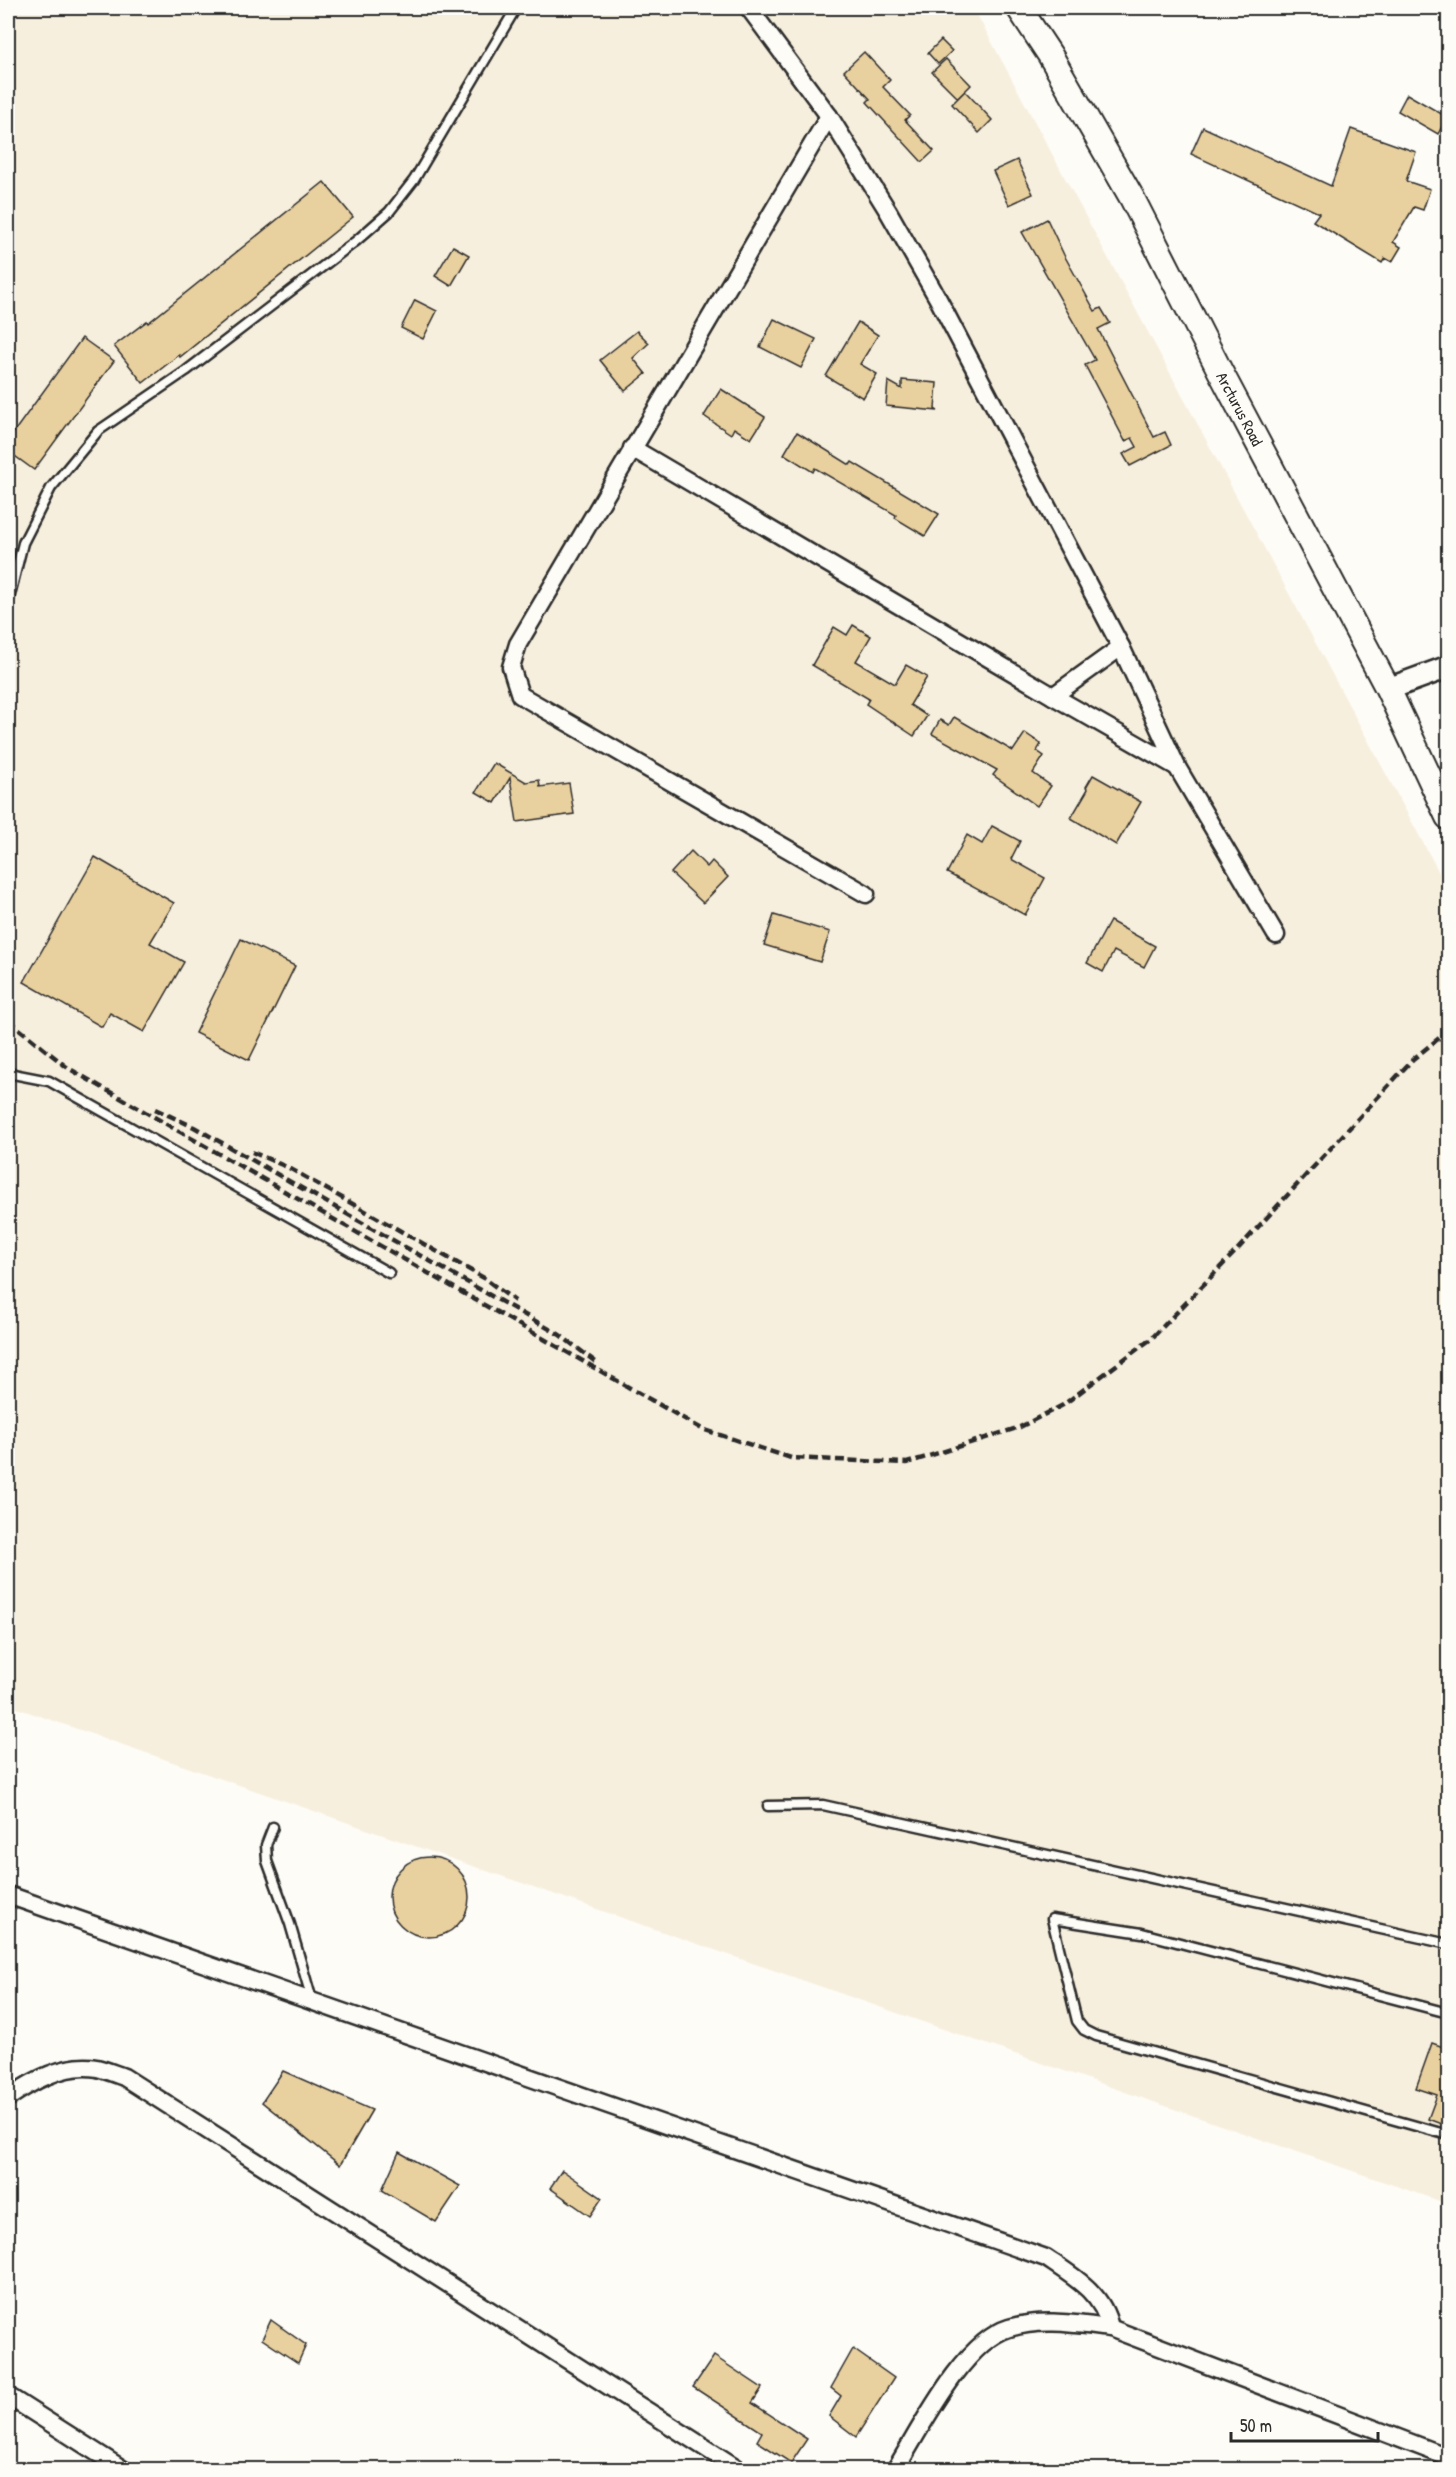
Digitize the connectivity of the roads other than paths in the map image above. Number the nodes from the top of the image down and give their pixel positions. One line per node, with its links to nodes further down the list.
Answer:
1 (516, 8): 6 (lane)
2 (749, 8): 4 (street)
3 (1019, 8): 9 (main road, Arcturus Road)
4 (830, 116): 5 (street); 7 (street)
5 (632, 448): 10 (street); 13 (street)
6 (8, 603)
7 (1121, 647): 10 (street); 11 (street)
8 (1449, 667): 9 (street)
9 (1388, 689): 12 (main road, Arcturus Road)
10 (1053, 696): 11 (street)
11 (1177, 767): 14 (street)
12 (1449, 817)
13 (866, 894)
14 (1276, 935)
15 (8, 1073): 16 (lane)
16 (389, 1273)
17 (768, 1806): 20 (lane)
18 (273, 1827): 21 (lane)
19 (8, 1895): 21 (street)
20 (1449, 1944)
21 (312, 2000): 25 (street)
22 (1449, 2013): 24 (lane)
23 (8, 2098): 29 (street)
24 (1449, 2135)
25 (1110, 2328): 27 (street); 30 (street)
26 (8, 2396): 28 (street)
27 (1449, 2457)
28 (124, 2469)
29 (740, 2469)
30 (896, 2469)

